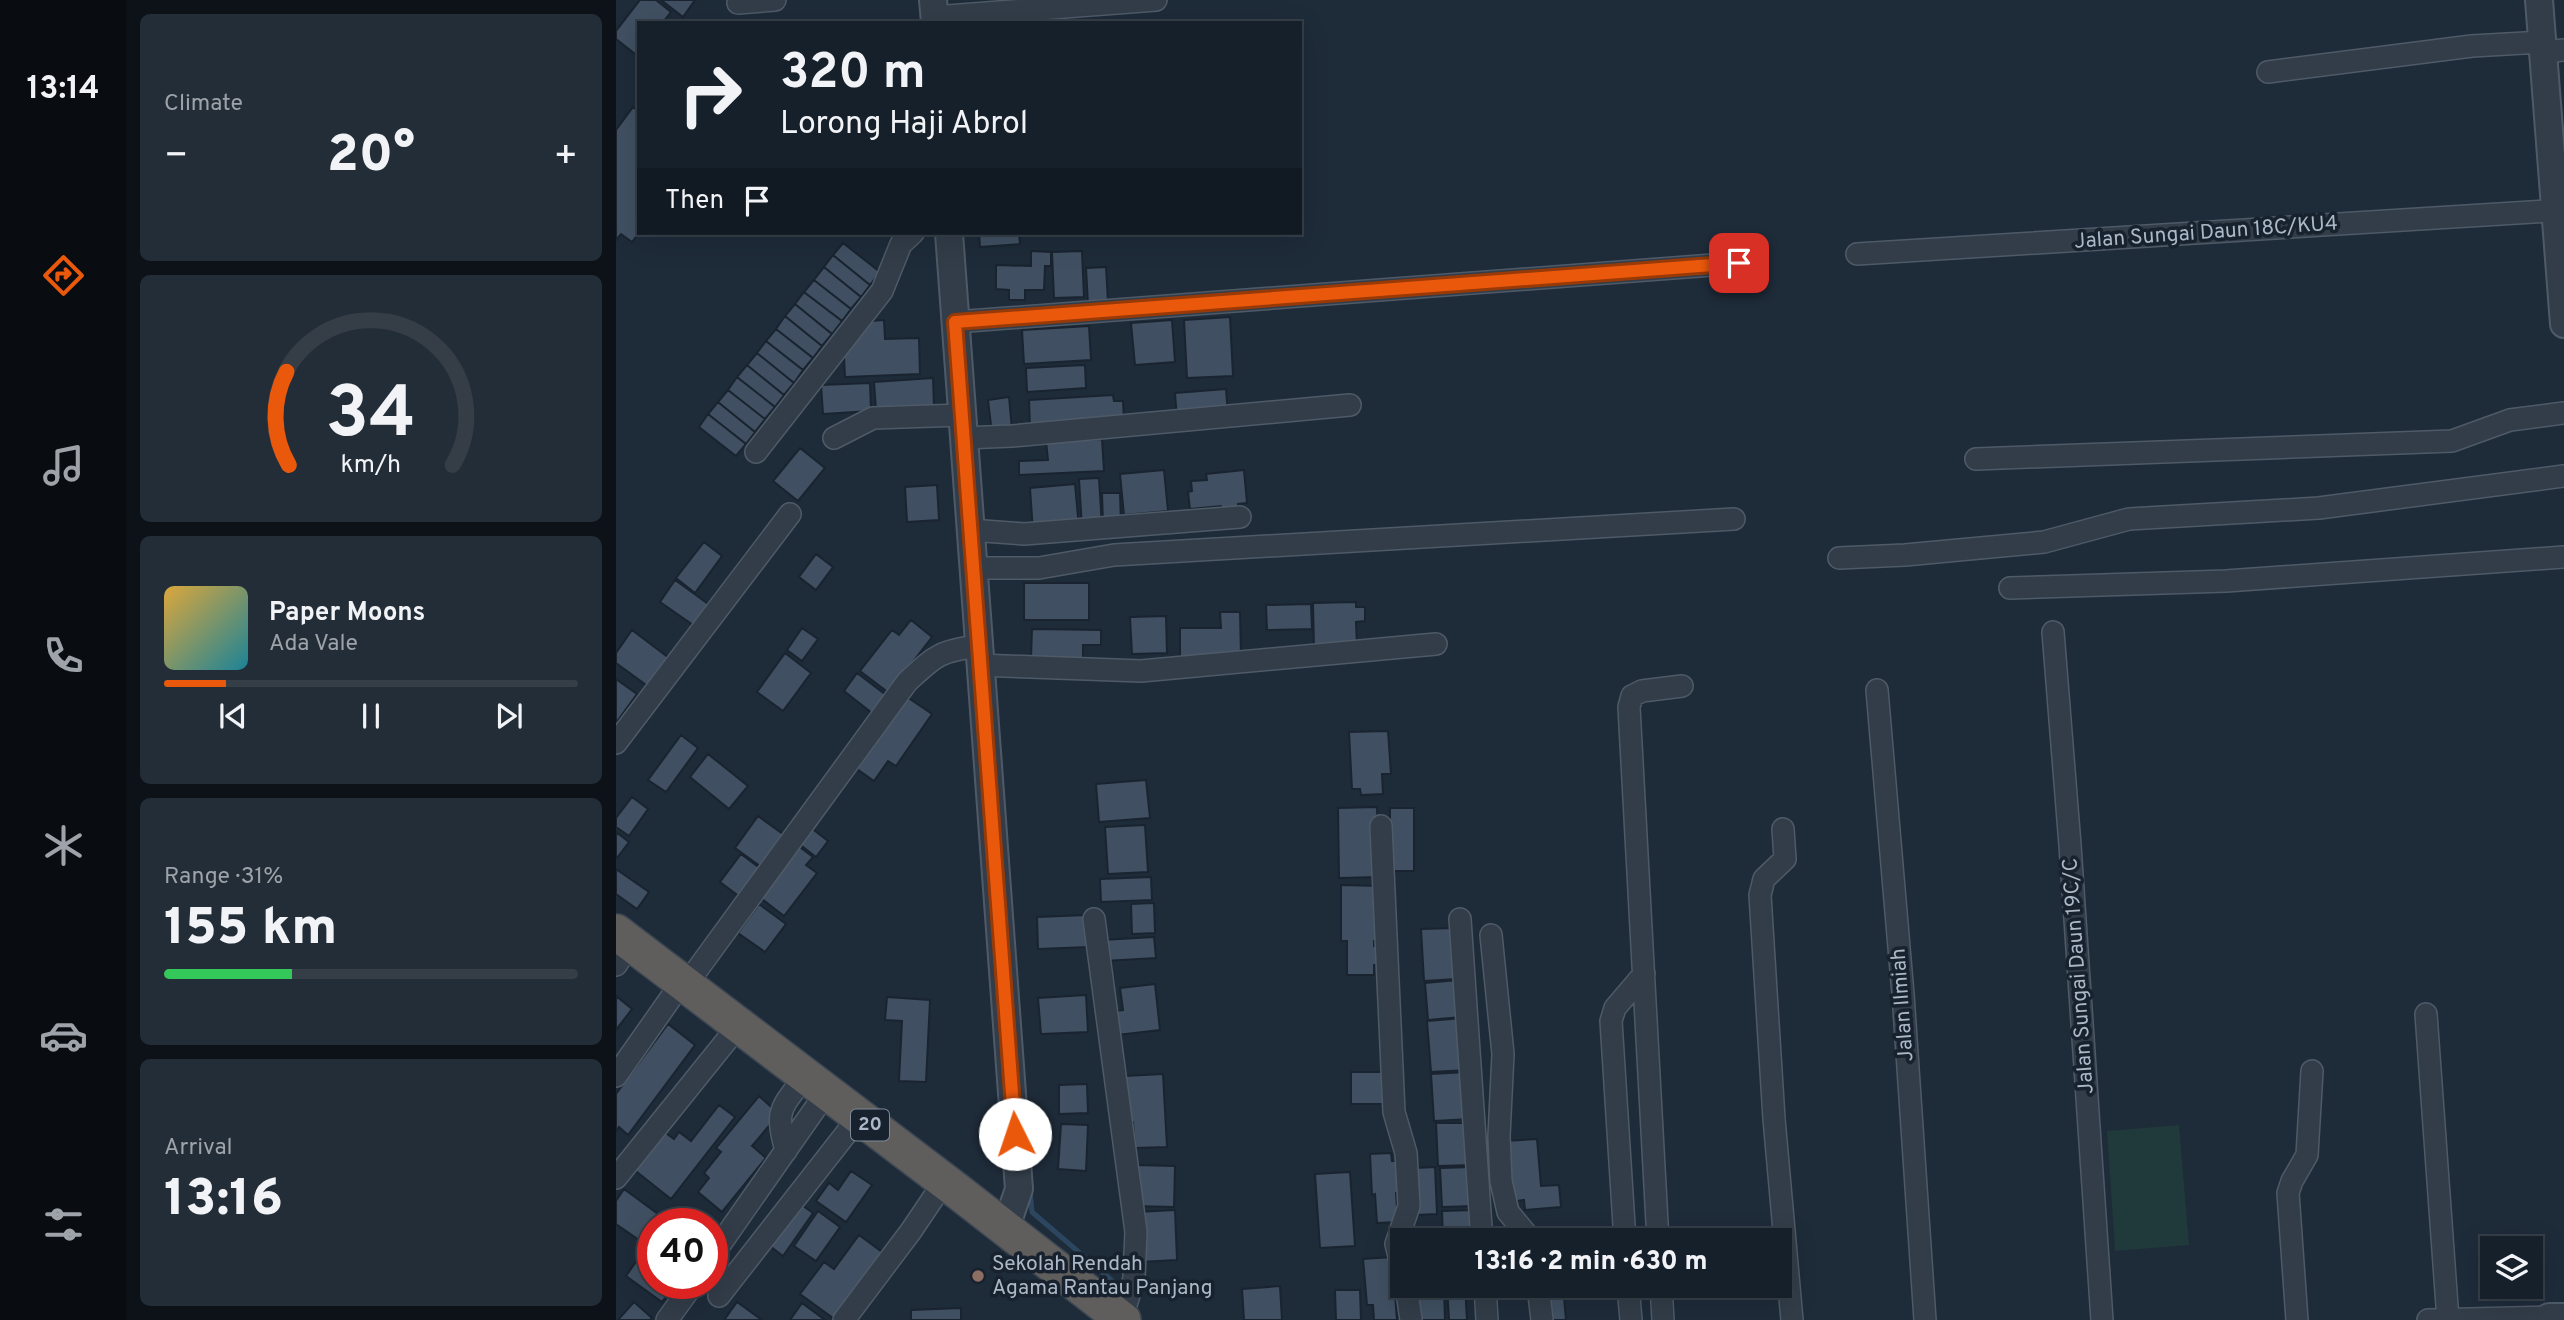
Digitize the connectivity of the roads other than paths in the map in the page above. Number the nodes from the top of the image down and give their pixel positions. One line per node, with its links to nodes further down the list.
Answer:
1 (775, 0): 4 (street)
2 (1156, 0): 5 (street)
3 (2539, 0): 6 (street)
4 (738, 3)
5 (939, 14)
6 (2550, 48): 7 (street); 8 (street)
7 (2268, 72)
8 (2559, 210): 11 (street, Jalan Sungai Daun 18C/KU4); 14 (street)
9 (911, 235): 19 (street)
10 (949, 235): 13 (street)
11 (1857, 254)
12 (1739, 263): 13 (street)
13 (964, 321): 17 (street)
14 (2564, 324)
15 (1350, 405): 17 (street)
16 (2564, 413): 20 (street)
17 (969, 432): 18 (street); 25 (street)
18 (834, 438)
19 (756, 452)
20 (1976, 459)
21 (2564, 476): 27 (street)
22 (790, 514): 35 (street)
23 (1240, 517): 25 (street)
24 (1734, 519): 28 (street)
25 (978, 530): 28 (street)
26 (2564, 557): 29 (street)
27 (1839, 558)
28 (981, 568): 32 (street)
29 (2010, 588)
30 (2053, 632): 77 (street, Jalan Sungai Daun 19C/C)
31 (1436, 643): 32 (street)
32 (985, 661): 43 (street); 57 (street)
33 (1682, 686): 42 (street)
34 (1877, 690): 76 (street, Jalan Ilmiah)
35 (616, 743)
36 (1381, 826): 52 (street)
37 (1783, 829): 75 (street)
38 (1094, 919): 69 (street)
39 (1460, 919): 53 (street)
40 (1491, 935): 54 (street)
41 (621, 947): 43 (highway, 20)
42 (1644, 974): 55 (street); 56 (street)
43 (684, 984): 45 (highway, 20); 47 (street)
44 (2426, 1014): 79 (street)
45 (739, 1025): 48 (highway, 20); 50 (street)
46 (2312, 1071): 78 (street)
47 (616, 1076)
48 (816, 1085): 49 (highway, 20); 58 (street)
49 (859, 1117): 51 (highway, 20); 59 (street)
50 (616, 1178)
51 (944, 1182): 57 (highway, 20); 68 (street)
52 (1401, 1228)
53 (1481, 1228)
54 (1521, 1228)
55 (1624, 1228)
56 (1657, 1228)
57 (1005, 1230): 69 (highway, 20)
58 (728, 1233)
59 (728, 1284)
60 (1408, 1298): 70 (street)
61 (1486, 1298): 71 (street)
62 (1539, 1298): 72 (street)
63 (1629, 1298): 73 (street)
64 (1661, 1298): 74 (street)
65 (682, 1299): 67 (street)
66 (2554, 1318): 79 (street)
67 (667, 1320)
68 (844, 1320)
69 (1123, 1320)
70 (1411, 1320)
71 (1488, 1320)
72 (1542, 1320)
73 (1631, 1320)
74 (1662, 1320)
75 (1792, 1320)
76 (1925, 1320)
77 (2102, 1320)
78 (2297, 1320)
79 (2441, 1320)

